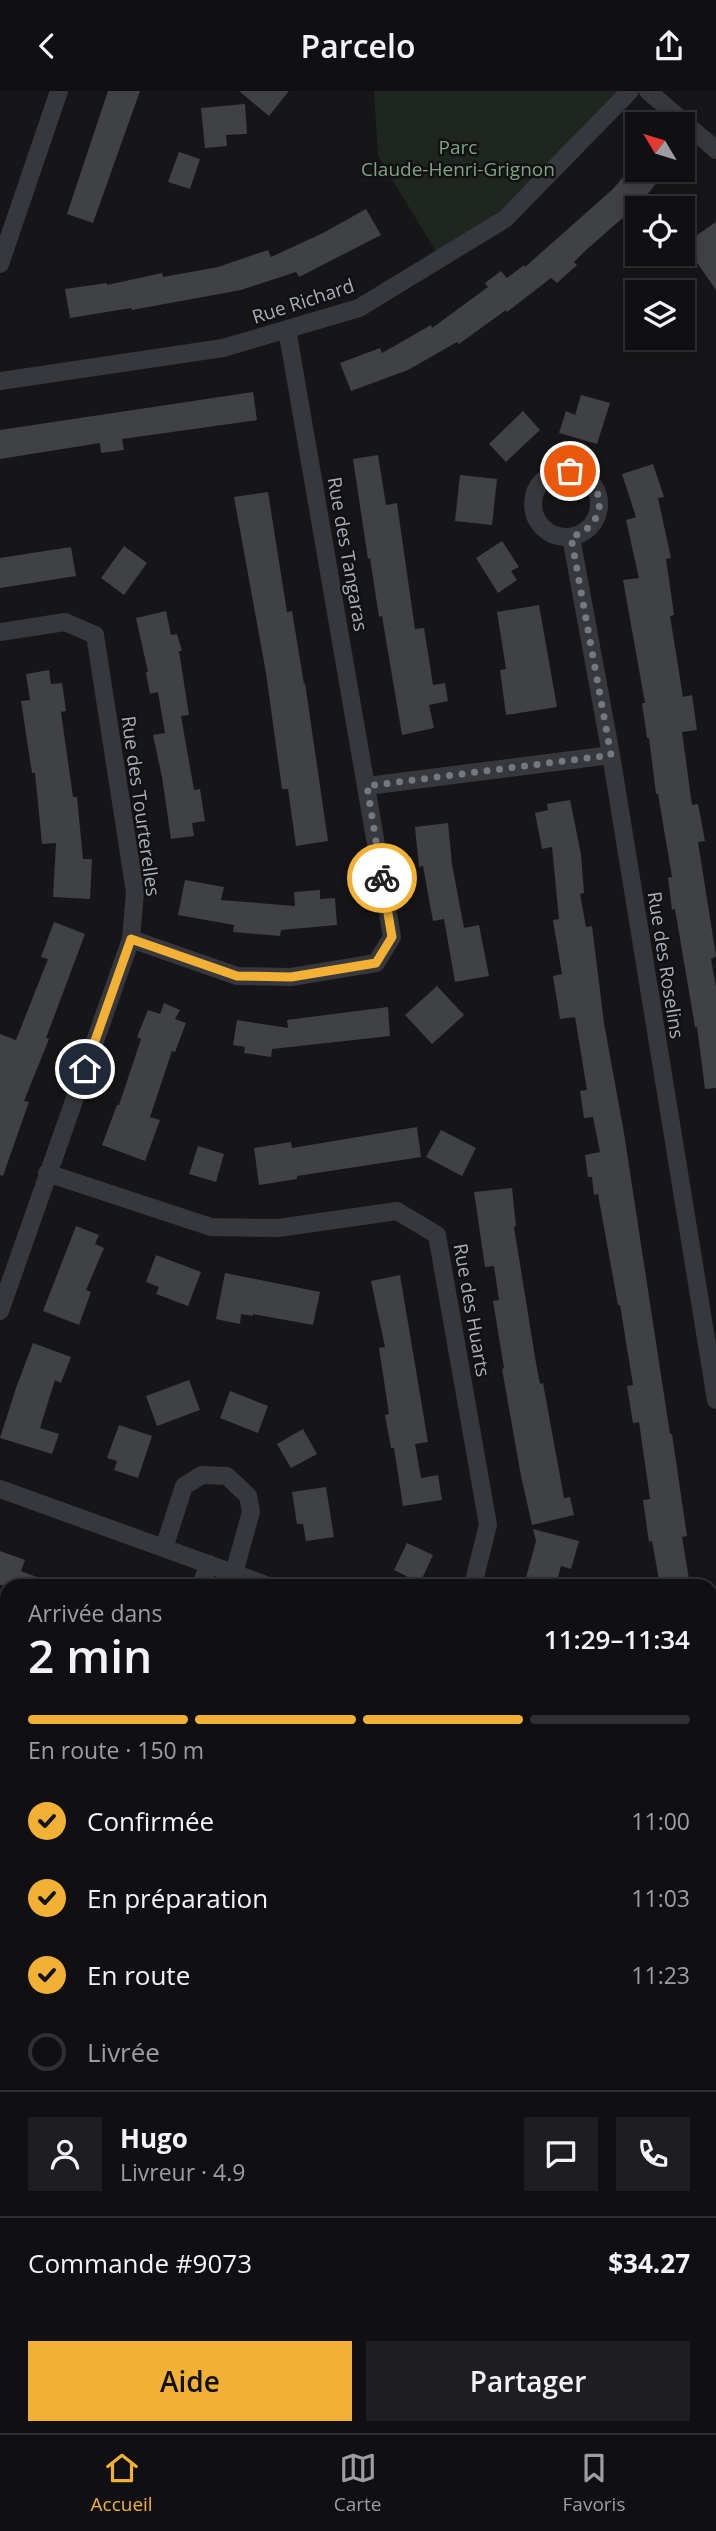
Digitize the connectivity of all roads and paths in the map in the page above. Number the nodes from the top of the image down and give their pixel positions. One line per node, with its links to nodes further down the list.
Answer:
1 (59, 91): 5 (street)
2 (630, 91): 6 (street, Rue Richard)
3 (648, 91): 4 (street)
4 (716, 149)
5 (0, 264)
6 (287, 329): 7 (street, Rue Richard); 11 (street, Rue des Tangaras)
7 (0, 381)
8 (571, 537): 10 (street, Rue des Roselins)
9 (0, 632): 12 (street, Rue des Tourterelles)
10 (611, 755): 11 (street); 15 (street, Rue des Roselins)
11 (367, 786): 12 (street, Rue des Tangaras)
12 (131, 939): 13 (street, Rue des Tourterelles)
13 (47, 1173): 14 (street, Rue des Tourterelles); 22 (street, Rue des Huarts)
14 (0, 1311)
15 (716, 1400)
16 (0, 1489): 17 (street)
17 (164, 1548): 18 (street); 19 (street)
18 (209, 1564): 19 (street); 20 (street)
19 (234, 1573): 21 (street)
20 (203, 1579)
21 (250, 1579)
22 (474, 1579)

